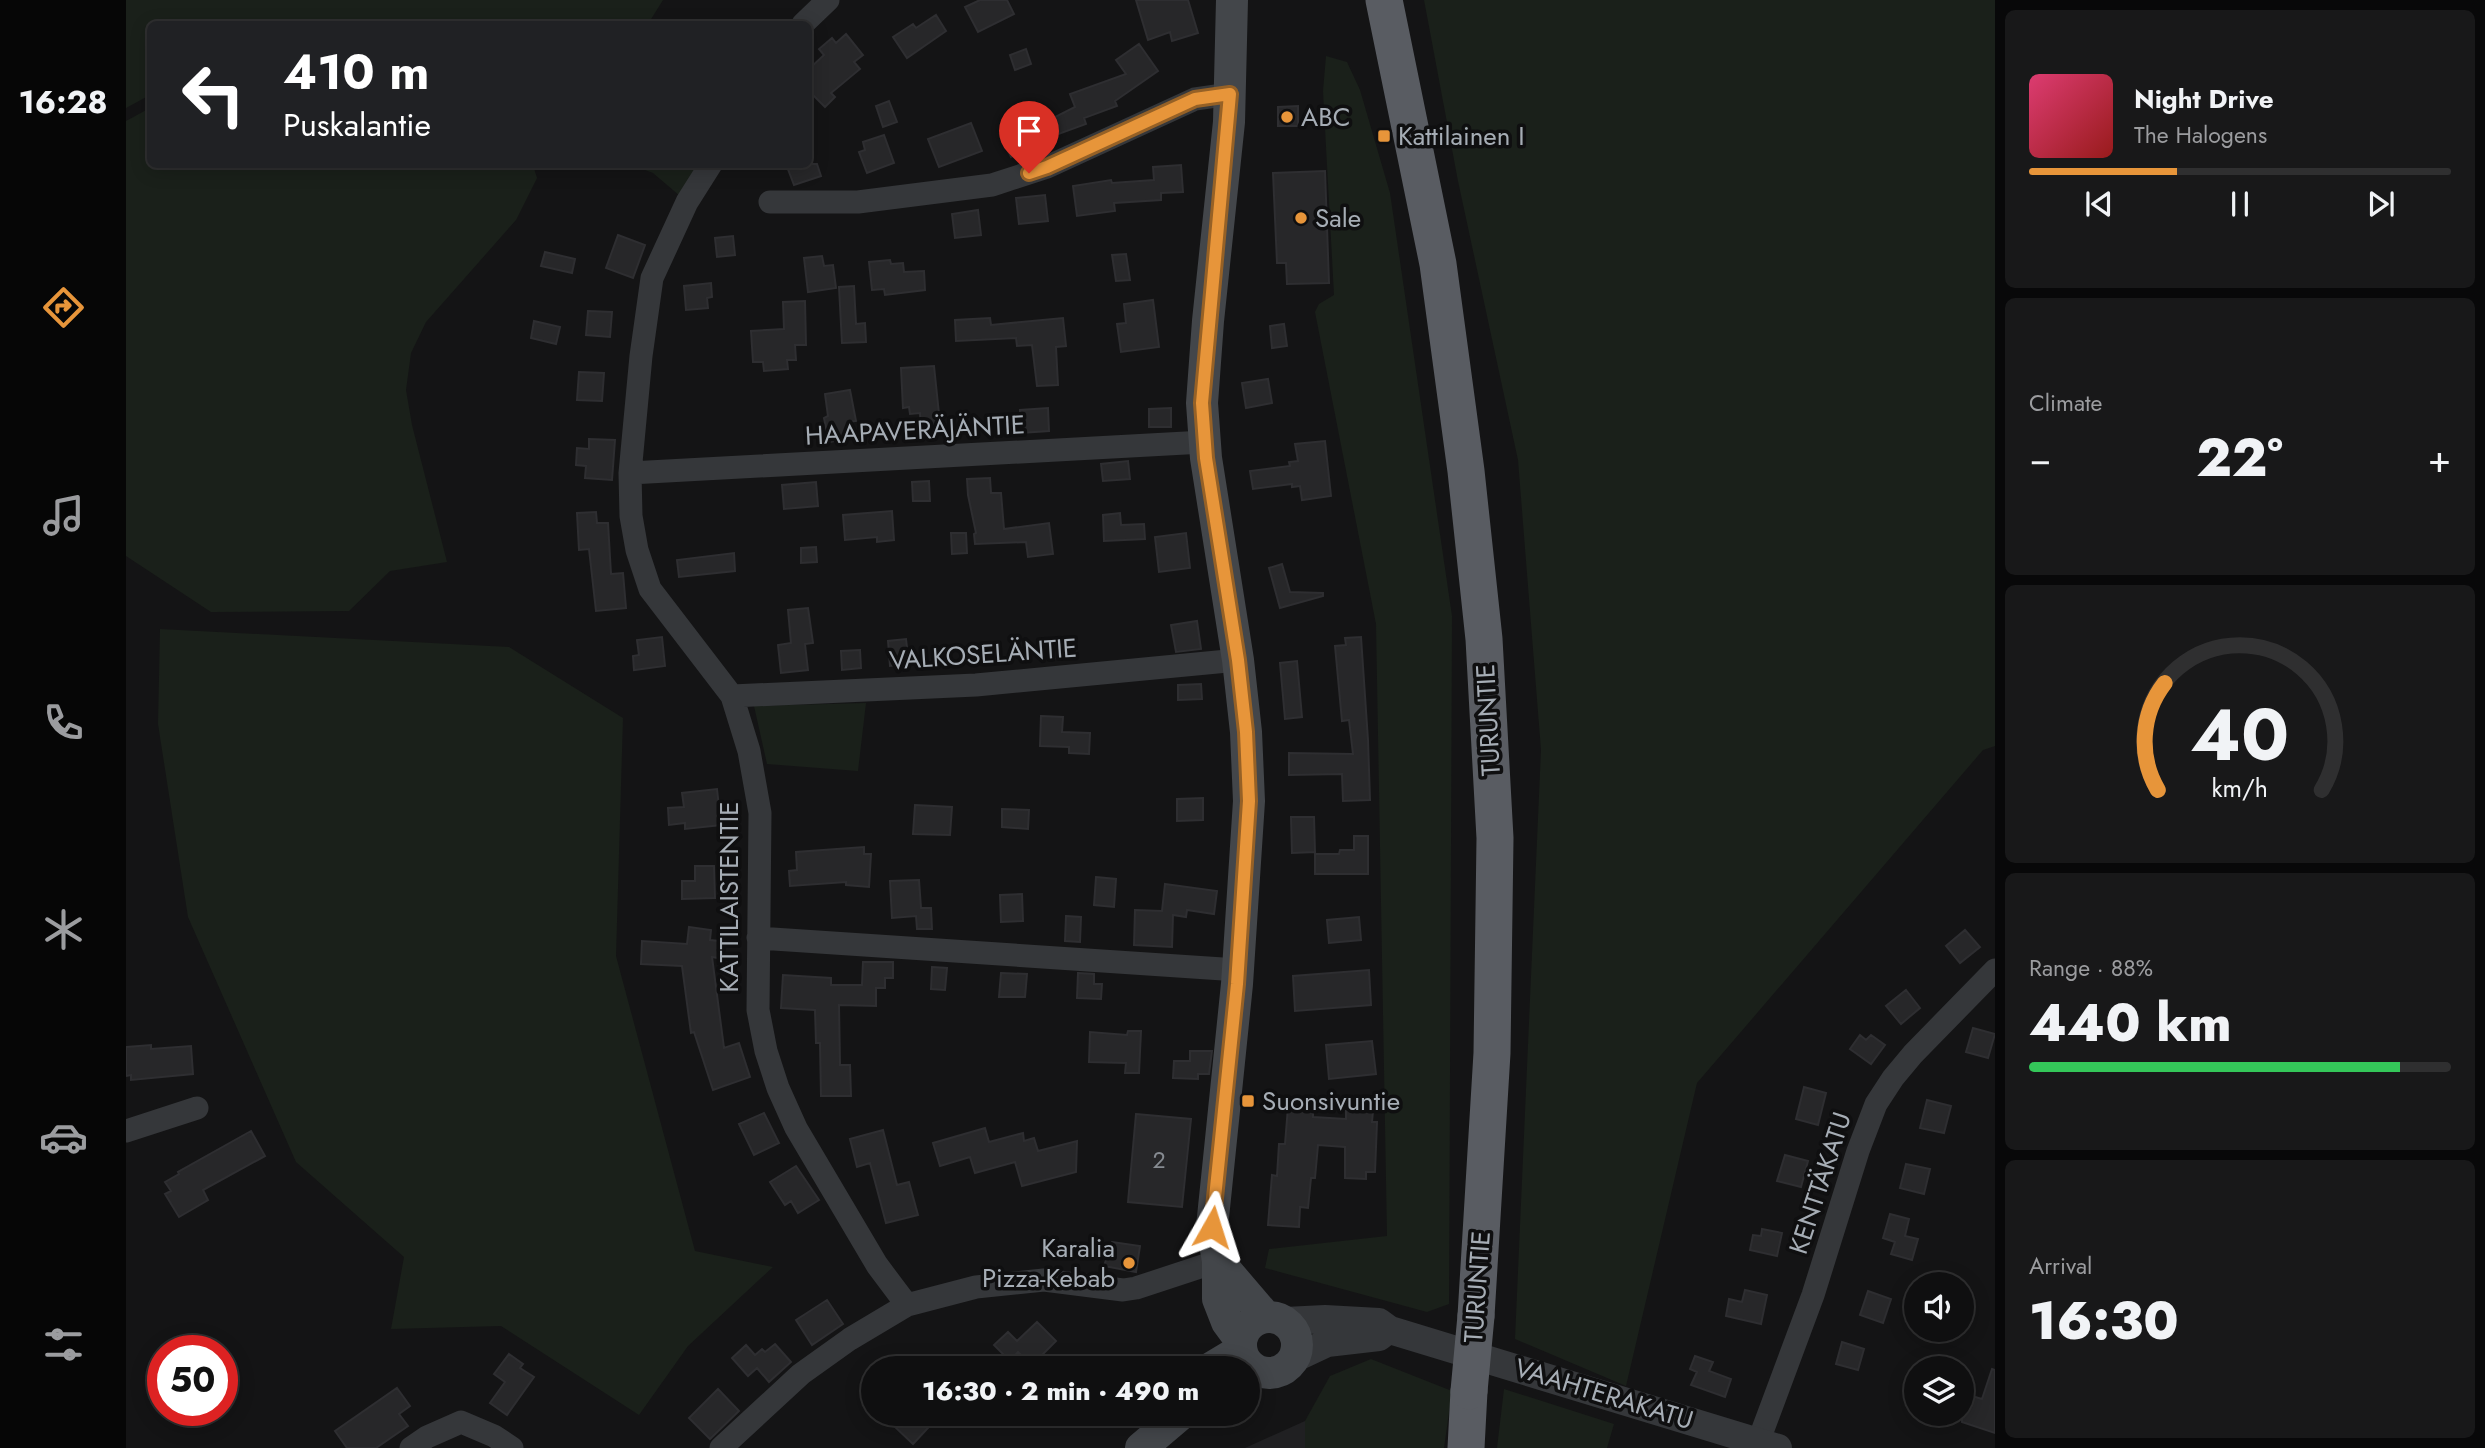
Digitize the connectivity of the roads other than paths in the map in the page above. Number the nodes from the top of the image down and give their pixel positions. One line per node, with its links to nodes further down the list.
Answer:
1 (828, 0): 4 (street)
2 (1233, 0): 5 (main road)
3 (1384, 0): 33 (highway, TURUNTIE, bridge)
4 (806, 21)
5 (1230, 94): 7 (street); 8 (main road)
6 (708, 168): 9 (street, KATTILAISTENTIE)
7 (770, 202)
8 (1204, 442): 9 (street, HAAPAVERÄJÄNTIE); 10 (main road)
9 (630, 473): 11 (street, KATTILAISTENTIE)
10 (1238, 660): 11 (street, VALKOSELÄNTIE); 13 (main road)
11 (732, 696): 12 (street, KATTILAISTENTIE)
12 (758, 938): 13 (street); 18 (street, KATTILAISTENTIE)
13 (1238, 970): 17 (main road)
14 (1995, 970): 27 (street, KENTTÄKATU)
15 (197, 1108): 16 (street)
16 (126, 1131)
17 (1218, 1261): 18 (street); 19 (main road); 21 (main road)
18 (907, 1305): 30 (street)
19 (1276, 1319): 20 (street, VAAHTERAKATU); 22 (main road); 23 (main road)
20 (1390, 1330): 23 (street); 27 (street, VAAHTERAKATU)
21 (1245, 1356)
22 (1246, 1356)
23 (1295, 1358): 24 (main road)
24 (1260, 1370)
25 (1154, 1426): 31 (main road)
26 (1167, 1426): 32 (main road)
27 (1764, 1446)
28 (411, 1448): 29 (street)
29 (512, 1448)
30 (721, 1448)
31 (1135, 1448)
32 (1141, 1448)
33 (1466, 1448)

